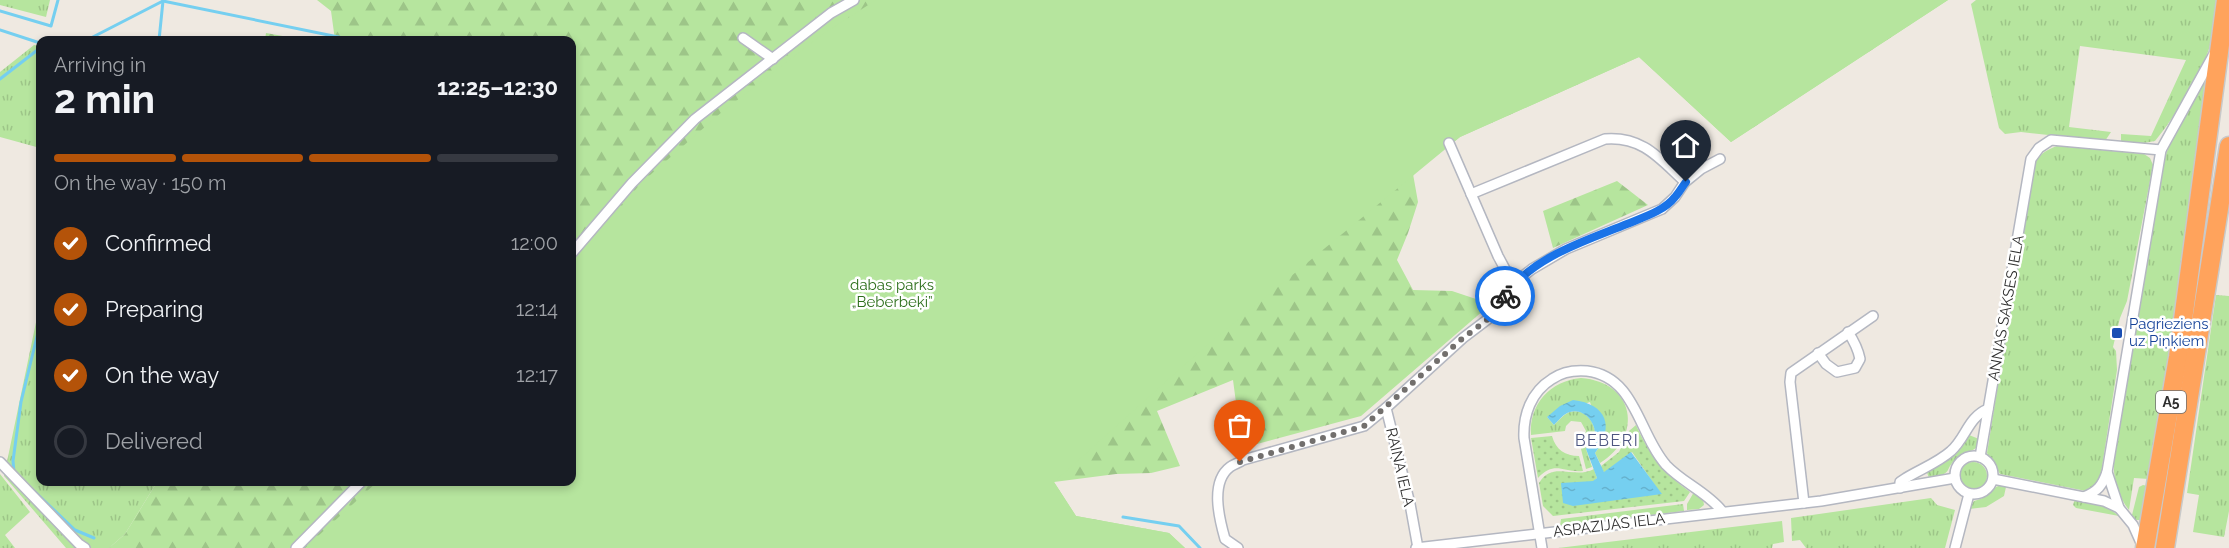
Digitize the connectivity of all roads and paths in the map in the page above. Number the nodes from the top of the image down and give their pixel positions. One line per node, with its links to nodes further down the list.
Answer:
1 (854, 0): 5 (street)
2 (2226, 0): 4 (highway, A5)
3 (742, 38): 5 (street)
4 (2219, 45): 8 (street); 38 (highway, A5)
5 (773, 59): 12 (street)
6 (1449, 143): 11 (street)
7 (2229, 146): 39 (highway, A5)
8 (2161, 150): 18 (street, ANNAS SAKSES IELA); 21 (street)
9 (1720, 159): 10 (street, RAIŅA IELA)
10 (1686, 182): 11 (street); 13 (street, RAIŅA IELA)
11 (1471, 194): 13 (street)
12 (576, 249)
13 (1514, 284): 17 (street, RAIŅA IELA)
14 (1873, 315): 15 (street)
15 (1848, 332): 16 (street); 16 (street)
16 (1818, 353): 28 (street)
17 (1386, 408): 34 (street); 35 (street, RAIŅA IELA)
18 (1988, 409): 19 (street, ANNAS SAKSES IELA); 25 (street)
19 (1980, 457): 22 (street); 23 (street)
20 (0, 462): 32 (street)
21 (2108, 472): 27 (street); 29 (street)
22 (1955, 478): 25 (street, ASPAZIJAS IELA); 26 (street)
23 (1993, 479): 26 (street); 27 (street)
24 (357, 486): 33 (street)
25 (1900, 488): 28 (street, ASPAZIJAS IELA)
26 (1969, 494): 37 (street)
27 (2084, 496): 29 (street)
28 (1804, 503): 30 (street, ASPAZIJAS IELA)
29 (2119, 508): 38 (street)
30 (1722, 511): 31 (street, ASPAZIJAS IELA); 31 (street, ASPAZIJAS IELA)
31 (1540, 533): 35 (street); 36 (street)
32 (85, 548)
33 (296, 548)
34 (1238, 548)
35 (1417, 548)
36 (1542, 548)
37 (1955, 548)
38 (2144, 548)
39 (2165, 548)

